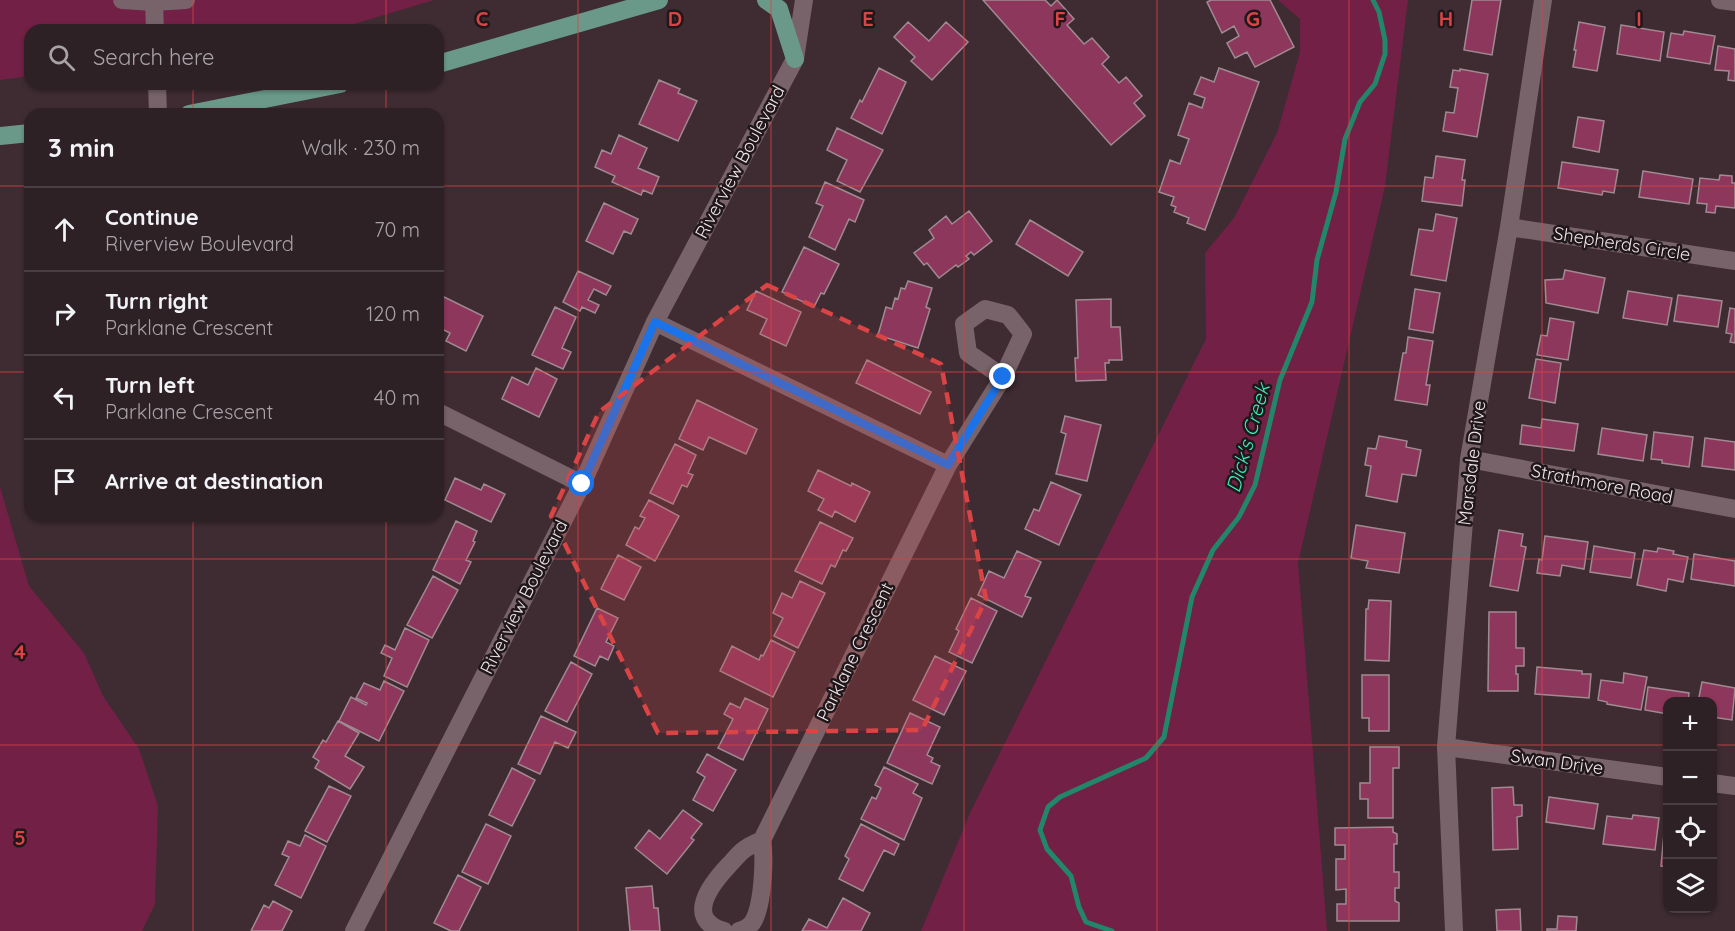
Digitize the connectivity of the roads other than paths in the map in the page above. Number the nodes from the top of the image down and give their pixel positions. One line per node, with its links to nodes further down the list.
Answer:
1 (122, 0): 8 (street)
2 (186, 0): 8 (street)
3 (660, 0): 12 (main road)
4 (766, 0): 11 (main road)
5 (804, 0): 11 (street, Riverview Boulevard)
6 (1543, 0): 19 (street, Marsdale Drive)
7 (1720, 0): 9 (street)
8 (154, 2): 10 (street)
9 (1735, 2)
10 (155, 24)
11 (795, 59): 21 (street, Riverview Boulevard)
12 (444, 62)
13 (157, 90): 15 (street)
14 (310, 90): 16 (main road)
15 (158, 108)
16 (219, 108)
17 (24, 134): 18 (main road)
18 (0, 136)
19 (1509, 227): 20 (street, Shepherds Circle); 24 (street, Marsdale Drive)
20 (1735, 261)
21 (655, 322): 25 (street); 26 (street, Riverview Boulevard)
22 (1003, 377): 25 (street, Parklane Crescent)
23 (444, 415): 26 (street)
24 (1469, 459): 27 (street, Strathmore Road); 28 (street, Marsdale Drive)
25 (948, 465): 32 (street, Parklane Crescent)
26 (582, 484): 33 (street, Riverview Boulevard)
27 (1735, 509)
28 (1446, 747): 29 (street, Swan Drive); 36 (street, Marsdale Drive)
29 (1663, 776)
30 (1717, 784): 31 (street)
31 (1735, 786)
32 (762, 840): 34 (street); 35 (street, Parklane Crescent)
33 (354, 931)
34 (724, 931)
35 (739, 931)
36 (1454, 931)

